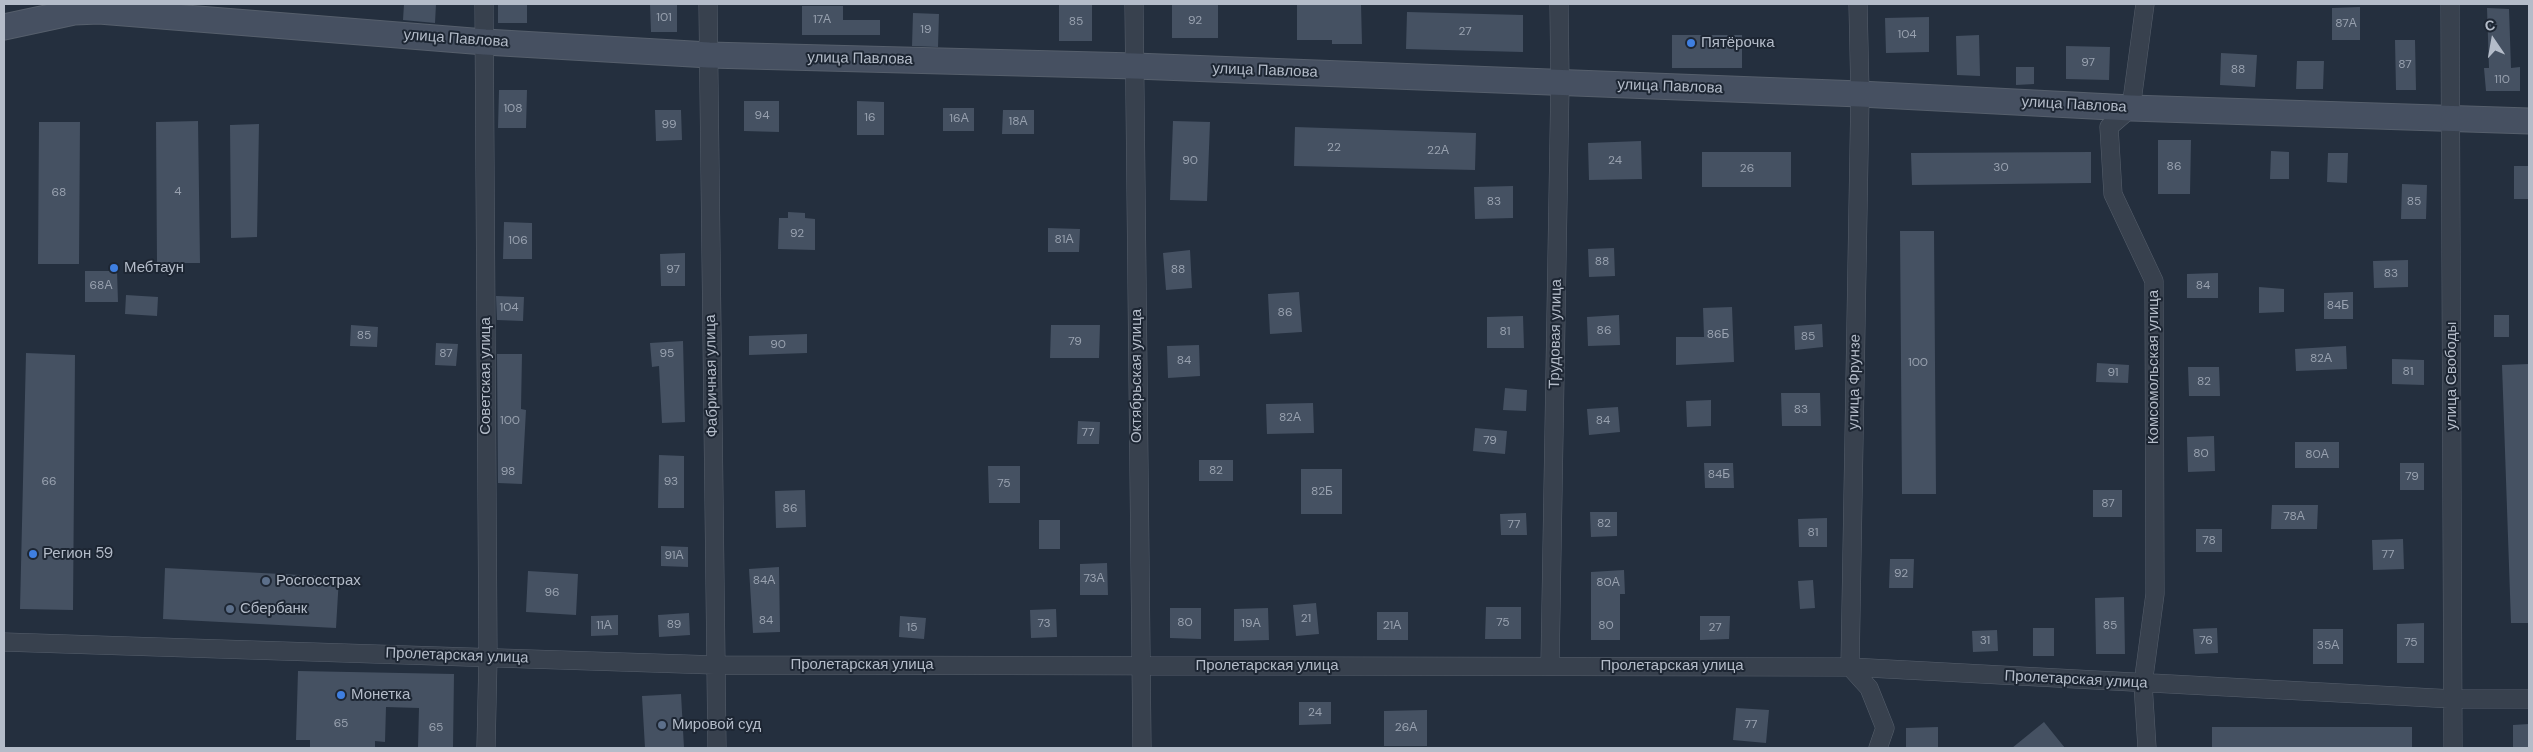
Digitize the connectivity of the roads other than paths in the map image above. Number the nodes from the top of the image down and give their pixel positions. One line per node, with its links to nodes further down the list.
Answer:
1 (484, 4): 9 (street, Советская улица)
2 (708, 4): 10 (street, Фабричная улица)
3 (1134, 4): 11 (street, Октябрьская улица)
4 (1559, 4): 12 (street, Трудовая улица)
5 (1858, 4): 13 (street, улица Фрунзе)
6 (2145, 4): 14 (street)
7 (2450, 4): 15 (street, улица Свободы)
8 (4, 27): 9 (street, улица Павлова)
9 (485, 42): 10 (street, улица Павлова); 18 (street, Советская улица)
10 (709, 55): 11 (street, улица Павлова); 19 (street, Фабричная улица)
11 (1135, 66): 12 (street, улица Павлова); 21 (street, Октябрьская улица)
12 (1560, 83): 13 (street, улица Павлова); 20 (street, Трудовая улица)
13 (1860, 94): 14 (street, улица Павлова); 22 (street, улица Фрунзе)
14 (2131, 108): 15 (street, улица Павлова); 23 (street, Комсомольская улица)
15 (2451, 118): 16 (street, улица Павлова); 24 (street, улица Свободы)
16 (2529, 121)
17 (4, 642): 18 (street, Пролетарская улица)
18 (488, 657): 19 (street, Пролетарская улица); 26 (street, Советская улица)
19 (715, 665): 21 (street, Пролетарская улица); 27 (street, Фабричная улица)
20 (1550, 665): 21 (street, Пролетарская улица); 22 (street, Пролетарская улица)
21 (1139, 666): 28 (street, Октябрьская улица)
22 (1850, 667): 23 (street, Пролетарская улица); 29 (street)
23 (2143, 684): 24 (street, Пролетарская улица); 30 (street, Комсомольская улица)
24 (2453, 699): 25 (street, Пролетарская улица); 31 (street, улица Свободы)
25 (2529, 699)
26 (486, 748)
27 (717, 748)
28 (1142, 748)
29 (1878, 748)
30 (2147, 748)
31 (2453, 748)

